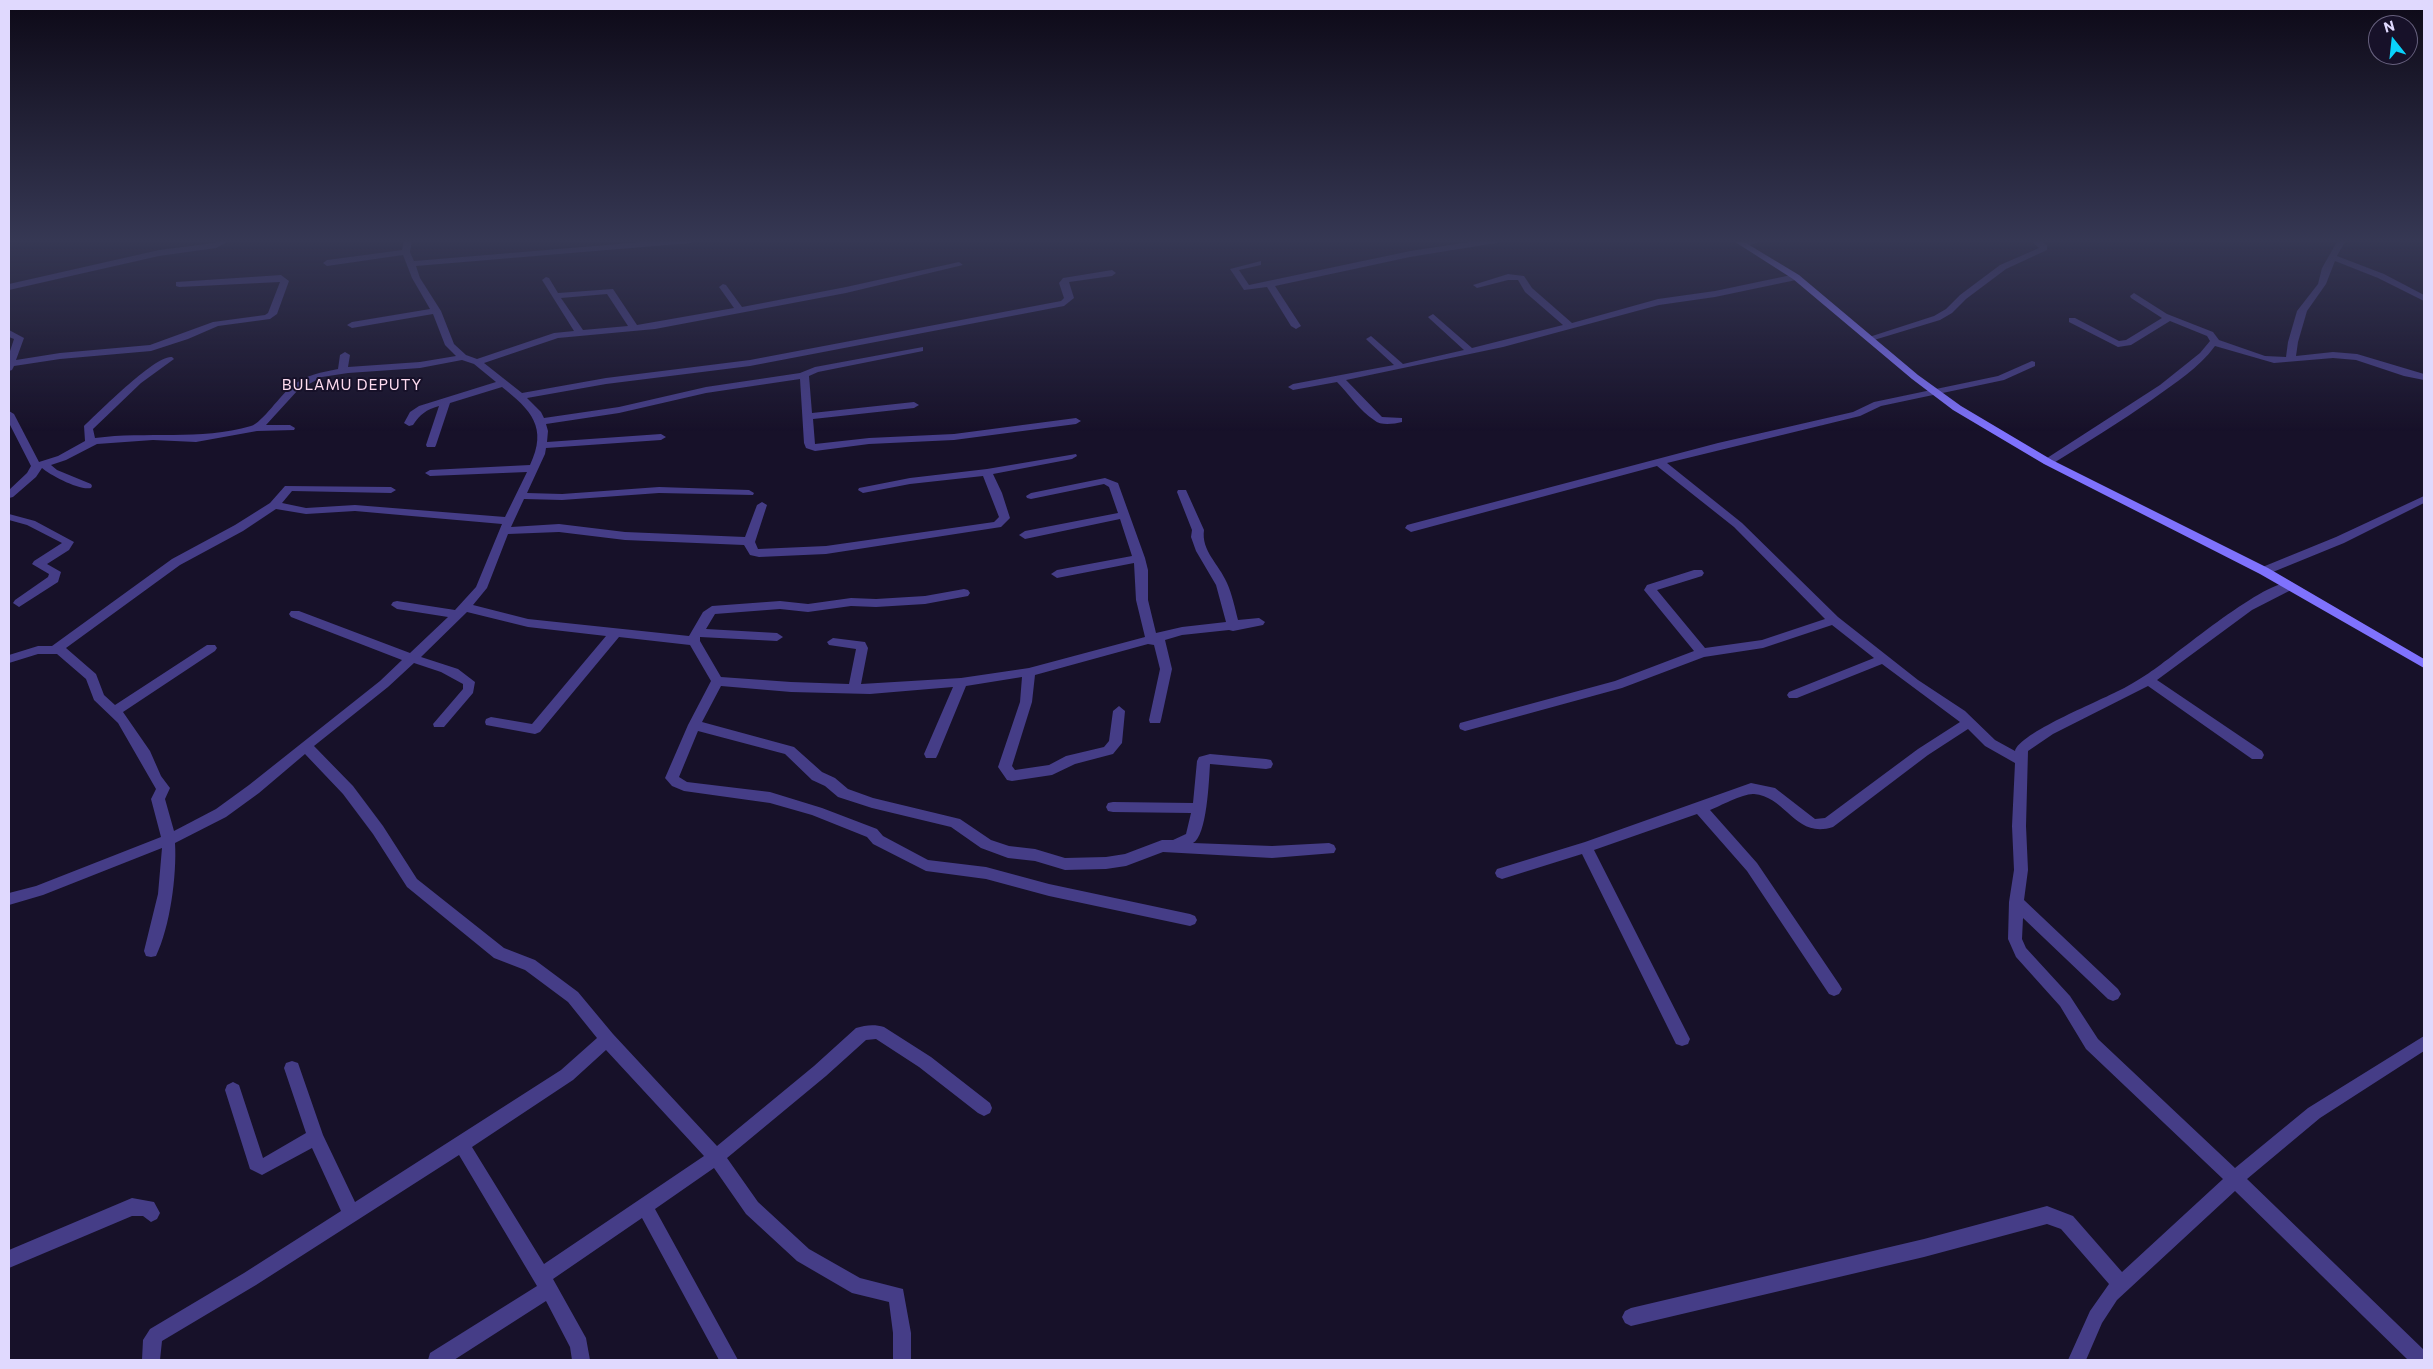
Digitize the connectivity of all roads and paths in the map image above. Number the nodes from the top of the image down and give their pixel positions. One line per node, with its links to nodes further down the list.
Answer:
1 (276, 304): 37 (street)
2 (432, 304): 16 (street)
3 (560, 304): 24 (street)
4 (618, 304): 23 (street)
5 (735, 304): 15 (street)
6 (772, 304): 15 (street)
7 (1054, 304): 46 (street)
8 (1282, 304): 21 (street)
9 (1544, 304): 22 (street)
10 (1651, 304): 22 (street)
11 (1830, 304): 26 (street)
12 (1956, 304): 26 (street)
13 (2147, 304): 18 (street)
14 (2307, 304): 34 (street)
15 (740, 310): 23 (street)
16 (436, 311): 20 (street); 32 (street)
17 (1433, 317): 30 (street)
18 (2170, 318): 19 (street); 28 (street)
19 (2072, 320)
20 (352, 325)
21 (1296, 326)
22 (1570, 326): 30 (street)
23 (634, 328): 24 (street)
24 (580, 332): 35 (street)
25 (9, 333): 37 (street)
26 (1871, 338): 45 (street)
27 (1371, 339): 38 (street)
28 (2215, 342): 34 (street); 62 (street)
29 (920, 349): 40 (street)
30 (1469, 350): 38 (street)
31 (344, 355): 39 (street)
32 (462, 357): 35 (street); 39 (street)
33 (169, 359): 58 (street)
34 (2291, 359): 41 (street)
35 (477, 362): 43 (street)
36 (2032, 364): 45 (street)
37 (10, 366)
38 (1401, 367): 42 (street)
39 (348, 370): 55 (street)
40 (802, 376): 50 (street); 53 (street)
41 (2424, 377)
42 (1340, 379): 44 (street); 51 (street)
43 (501, 384): 46 (street); 47 (street)
44 (1293, 388)
45 (1935, 393): 62 (street); 63 (street)
46 (520, 396): 53 (street)
47 (445, 402): 54 (street); 60 (street)
48 (914, 405): 50 (street)
49 (9, 414): 64 (street)
50 (808, 416): 52 (street)
51 (1398, 420)
52 (1076, 421)
53 (540, 422): 59 (street)
54 (409, 423)
55 (257, 428): 56 (street); 58 (street)
56 (290, 428)
57 (661, 437): 59 (street)
58 (90, 442): 64 (street)
59 (541, 444): 65 (street)
60 (431, 445)
61 (1072, 456): 66 (street)
62 (2048, 462): 86 (street)
63 (1660, 463): 82 (street); 95 (street)
64 (40, 465): 68 (street); 73 (street)
65 (533, 468): 67 (street); 74 (street)
66 (987, 472): 70 (street); 84 (street)
67 (430, 473)
68 (87, 486)
69 (391, 490): 77 (street)
70 (863, 490)
71 (1182, 492): 97 (street)
72 (749, 493): 74 (street)
73 (9, 496)
74 (522, 496): 81 (street)
75 (1031, 496): 79 (street)
76 (2424, 499): 86 (street)
77 (274, 505): 81 (street); 104 (street)
78 (762, 505): 84 (street)
79 (1123, 514): 83 (street); 85 (street)
80 (9, 517): 91 (street)
81 (507, 526): 84 (street); 93 (street)
82 (1411, 528)
83 (1026, 536)
84 (749, 542)
85 (1139, 558): 87 (street); 101 (street)
86 (2264, 572): 89 (street)
87 (1057, 574)
88 (1698, 574): 105 (street)
89 (2289, 586): 109 (street); 111 (street)
90 (964, 594): 99 (street)
91 (19, 603)
92 (397, 605): 93 (street)
93 (461, 611): 98 (street); 106 (street)
94 (295, 614): 106 (street)
95 (1834, 620): 105 (street); 108 (street)
96 (1259, 622): 97 (street)
97 (1234, 627): 101 (street)
98 (616, 632): 99 (street); 119 (street)
99 (695, 637): 100 (street); 112 (street)
100 (777, 637)
101 (1155, 639): 110 (street); 118 (street)
102 (833, 642): 114 (street)
103 (211, 648): 117 (street)
104 (56, 649): 107 (street); 117 (street)
105 (1702, 653): 123 (street)
106 (413, 658): 121 (street); 124 (street)
107 (9, 659)
108 (1884, 659): 115 (street); 120 (street)
109 (2424, 664)
110 (1029, 672): 113 (street); 116 (street)
111 (2147, 679): 126 (street); 127 (street)
112 (717, 681): 114 (street); 122 (street)
113 (962, 682): 114 (street); 125 (street)
114 (854, 688)
115 (1793, 695)
116 (1120, 711)
117 (114, 712): 132 (street)
118 (1155, 720)
119 (491, 722)
120 (1968, 723): 127 (street); 131 (street)
121 (439, 724)
122 (694, 725): 134 (street); 139 (street)
123 (1465, 726)
124 (306, 746): 132 (street); 143 (street)
125 (931, 754)
126 (2257, 755)
127 (2020, 760): 138 (street)
128 (1266, 764): 130 (street)
129 (1113, 807): 130 (street)
130 (1199, 808): 134 (street)
131 (1700, 808): 133 (street); 141 (street)
132 (170, 839): 137 (street); 140 (street)
133 (1586, 847): 136 (street); 144 (street)
134 (1170, 848): 135 (street)
135 (1329, 849)
136 (1502, 873)
137 (9, 900)
138 (2016, 902): 142 (street); 152 (street)
139 (1190, 920)
140 (151, 951)
141 (1834, 989)
142 (2113, 994)
143 (607, 1039): 150 (street); 151 (street)
144 (1682, 1039)
145 (2424, 1043): 152 (street)
146 (292, 1068): 149 (street)
147 (233, 1090): 149 (street)
148 (984, 1108): 151 (street)
149 (316, 1138): 155 (street)
150 (461, 1144): 155 (street); 157 (street)
151 (716, 1157): 153 (street); 165 (street)
152 (2236, 1179): 158 (street); 160 (street)
153 (645, 1207): 157 (street); 164 (street)
154 (152, 1213): 156 (street)
155 (351, 1213): 161 (street)
156 (9, 1259)
157 (545, 1283): 162 (street); 163 (street)
158 (2121, 1284): 159 (street); 166 (street)
159 (1632, 1317)
160 (2412, 1357)
161 (151, 1360)
162 (436, 1360)
163 (581, 1360)
164 (729, 1360)
165 (902, 1360)
166 (2077, 1360)

